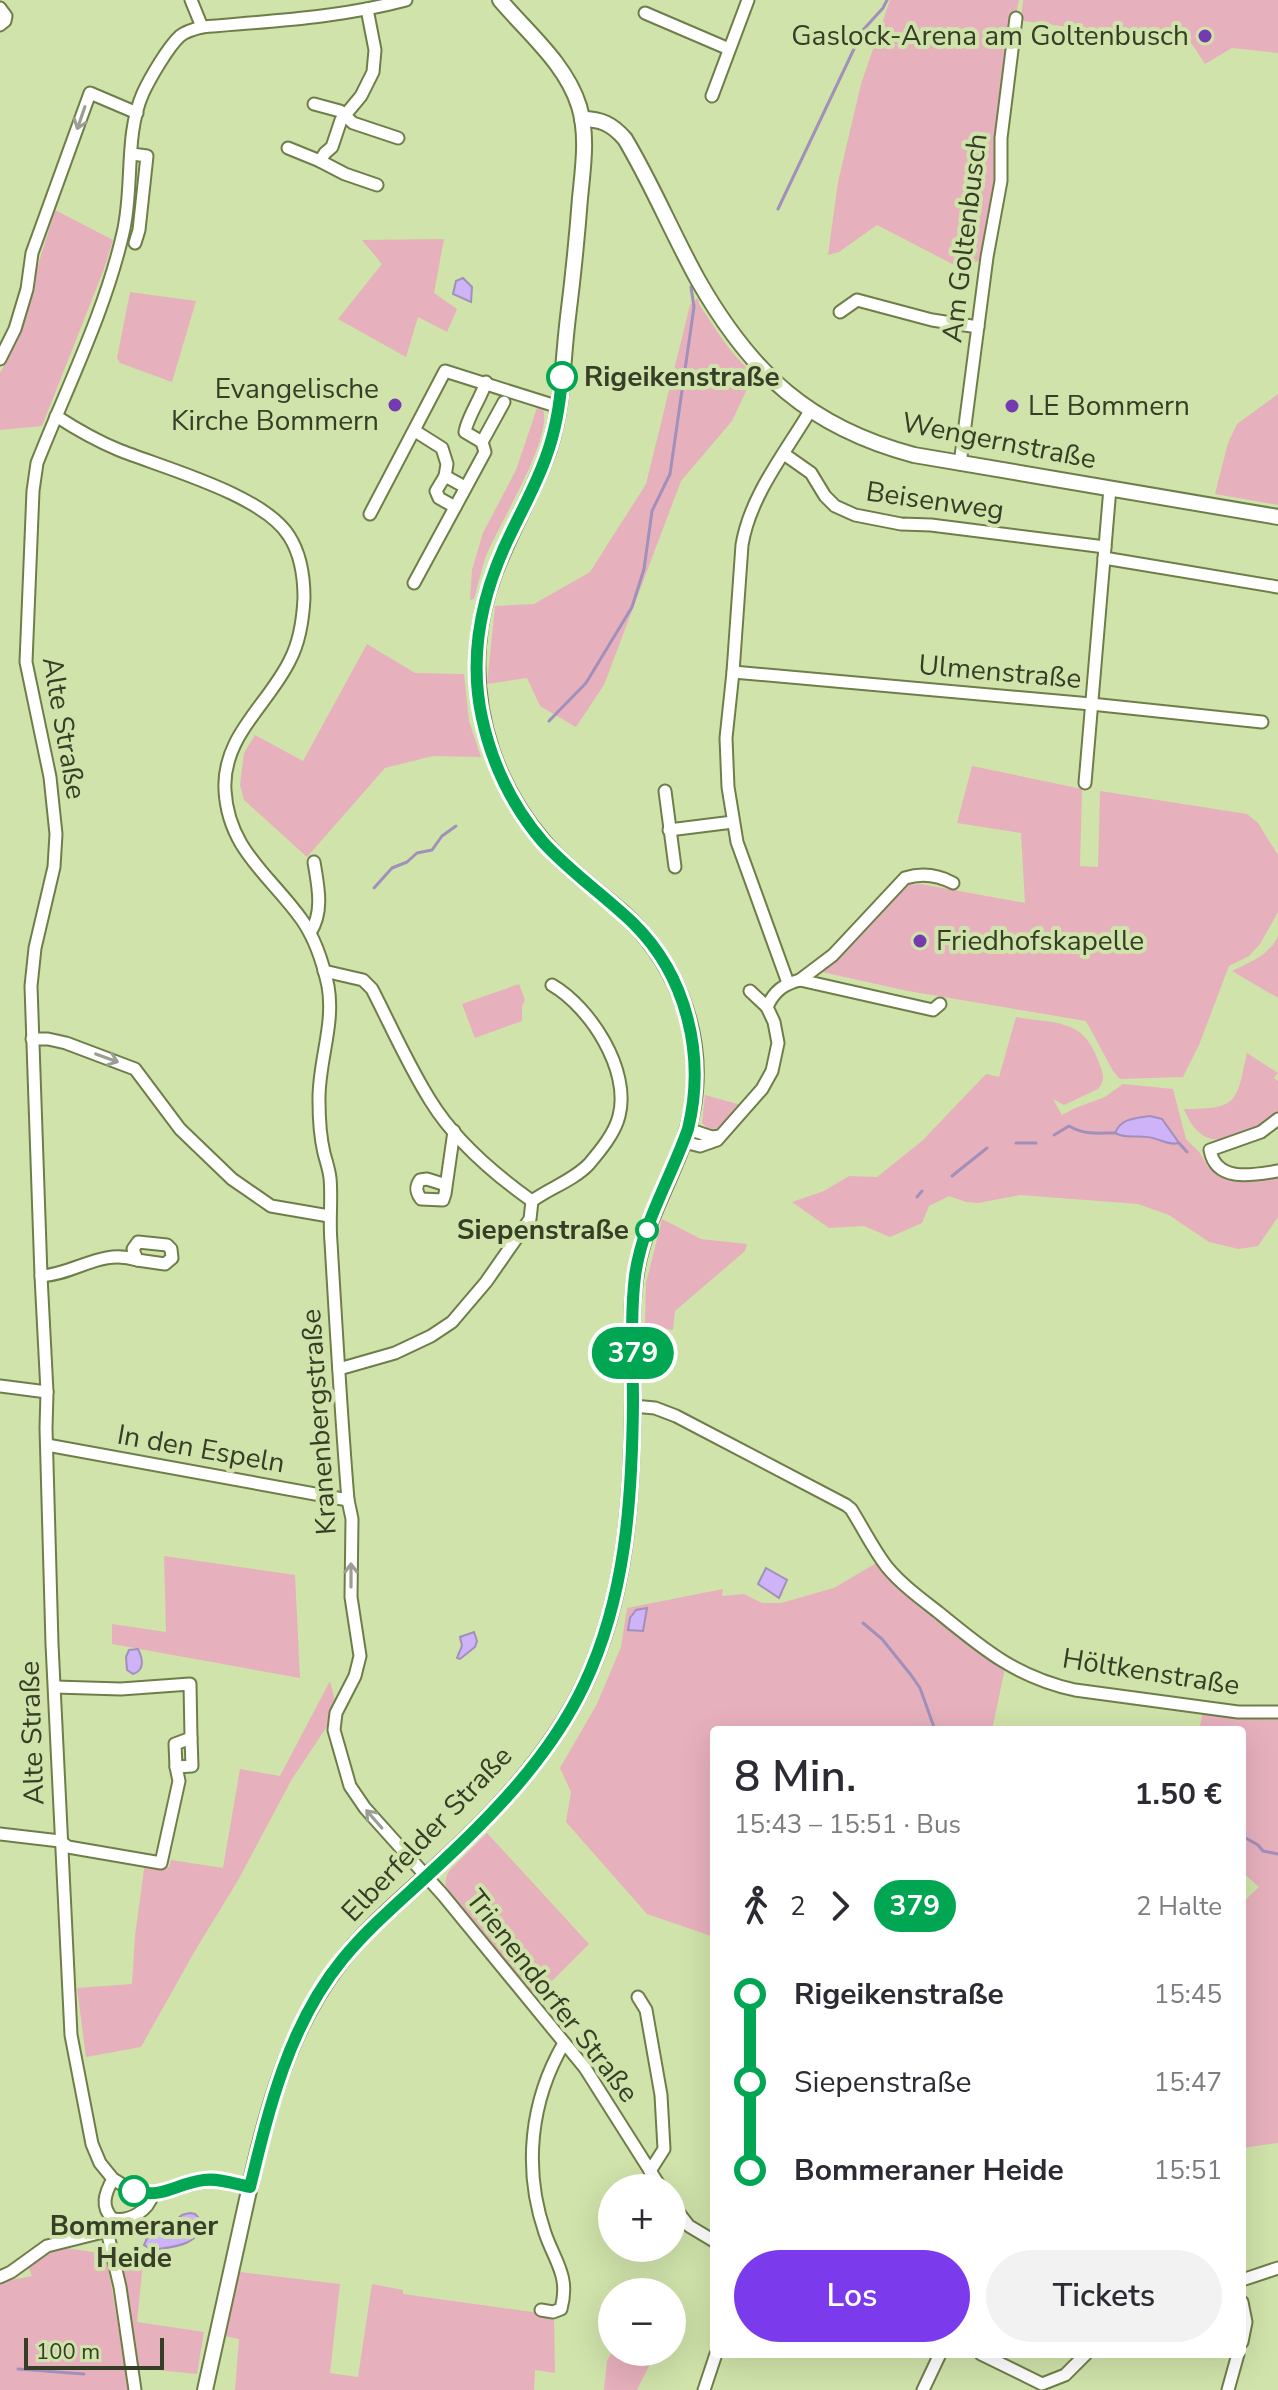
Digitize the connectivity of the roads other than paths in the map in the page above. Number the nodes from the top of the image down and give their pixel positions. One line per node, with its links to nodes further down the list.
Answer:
1 (191, 0): 10 (street)
2 (406, 0): 6 (street, Alte Straße)
3 (500, 0): 16 (main road)
4 (748, 0): 11 (street)
5 (0, 8): 9 (street)
6 (367, 9): 10 (street, Alte Straße); 15 (street)
7 (645, 13): 11 (street)
8 (1016, 18): 26 (street, Am Goltenbusch)
9 (0, 25)
10 (202, 27): 14 (street, Alte Straße)
11 (729, 49): 12 (street)
12 (712, 96)
13 (314, 104): 15 (street)
14 (137, 113): 20 (street, Alte Straße); 27 (street, one-way to 27)
15 (344, 115): 17 (street); 18 (street)
16 (582, 119): 30 (main road, Elberfelder Straße); 31 (main road, Wengernstraße)
17 (398, 138)
18 (332, 147): 21 (street); 22 (street)
19 (288, 148): 21 (street)
20 (132, 154): 24 (street); 32 (street, Alte Straße)
21 (320, 161): 22 (street)
22 (334, 167): 23 (street)
23 (377, 185)
24 (135, 243)
25 (840, 312): 26 (street)
26 (978, 327): 36 (street, Am Goltenbusch)
27 (0, 359)
28 (486, 382): 30 (street); 33 (street); 34 (street)
29 (504, 402): 34 (street)
30 (559, 407): 66 (main road, Elberfelder Straße)
31 (810, 411): 35 (street); 36 (main road, Wengernstraße)
32 (56, 416): 56 (street, Kranenbergstraße); 63 (street, Alte Straße)
33 (415, 431): 37 (street); 41 (street)
34 (482, 442): 38 (street)
35 (784, 454): 43 (street, Beisenweg); 46 (street)
36 (960, 464): 39 (main road, Wengernstraße)
37 (445, 476): 38 (street); 40 (street)
38 (465, 487): 40 (street)
39 (1110, 488): 42 (main road, Wengernstraße); 43 (street)
40 (455, 507): 44 (street)
41 (370, 514)
42 (1278, 517)
43 (1105, 553): 45 (street, Beisenweg); 47 (street)
44 (414, 583)
45 (1278, 587)
46 (733, 672): 47 (street, Ulmenstraße); 51 (street)
47 (1091, 704): 48 (street, Ulmenstraße); 49 (street)
48 (1262, 722)
49 (1085, 783)
50 (665, 791): 52 (street)
51 (733, 822): 52 (street); 58 (street)
52 (669, 830): 54 (street)
53 (314, 862): 56 (street)
54 (675, 867)
55 (953, 883): 58 (street)
56 (310, 933): 57 (street, Kranenbergstraße)
57 (324, 971): 65 (street); 70 (street, Kranenbergstraße)
58 (794, 982): 61 (street); 62 (street)
59 (552, 985): 69 (street)
60 (750, 991): 62 (street)
61 (940, 1004)
62 (767, 1007): 66 (street)
63 (32, 1039): 70 (street, one-way to 70); 72 (street, Alte Straße)
64 (1278, 1119): 67 (street)
65 (454, 1131): 68 (street); 69 (street)
66 (686, 1135): 76 (main road, Elberfelder Straße)
67 (1278, 1171)
68 (446, 1185)
69 (532, 1201): 73 (street)
70 (329, 1216): 73 (street, Kranenbergstraße)
71 (137, 1260): 72 (street)
72 (41, 1276): 75 (street, Alte Straße)
73 (339, 1369): 78 (street, Kranenbergstraße)
74 (0, 1386): 75 (street)
75 (47, 1392): 77 (street, Alte Straße)
76 (633, 1406): 80 (street, Höltkenstraße); 83 (main road, Elberfelder Straße)
77 (47, 1445): 78 (street, In den Espeln); 79 (street, Alte Straße)
78 (348, 1500): 83 (street, Kranenbergstraße, one-way to 78)
79 (55, 1687): 82 (street, Alte Straße); 82 (street)
80 (1278, 1712)
81 (0, 1834): 82 (street)
82 (60, 1841): 88 (street, Alte Straße)
83 (426, 1877): 85 (street, Trienendorfer Straße); 89 (main road, Elberfelder Straße)
84 (638, 1997): 86 (street)
85 (564, 2043): 86 (street, Trienendorfer Straße); 97 (street)
86 (650, 2171): 87 (street, Trienendorfer Straße)
87 (652, 2174)
88 (113, 2179): 90 (street); 92 (street)
89 (250, 2187): 90 (street); 105 (main road, Elberfelder Straße)
90 (153, 2194): 92 (street)
91 (686, 2222): 93 (street)
92 (109, 2224): 95 (street); 104 (street)
93 (710, 2239)
94 (1278, 2268): 96 (street)
95 (0, 2277)
96 (1246, 2279)
97 (541, 2310)
98 (715, 2358): 106 (street)
99 (938, 2358): 107 (street)
100 (989, 2358): 103 (street)
101 (1082, 2358): 103 (street)
102 (1237, 2358): 108 (street)
103 (1044, 2387)
104 (135, 2390)
105 (205, 2390)
106 (704, 2390)
107 (923, 2390)
108 (1228, 2390)

